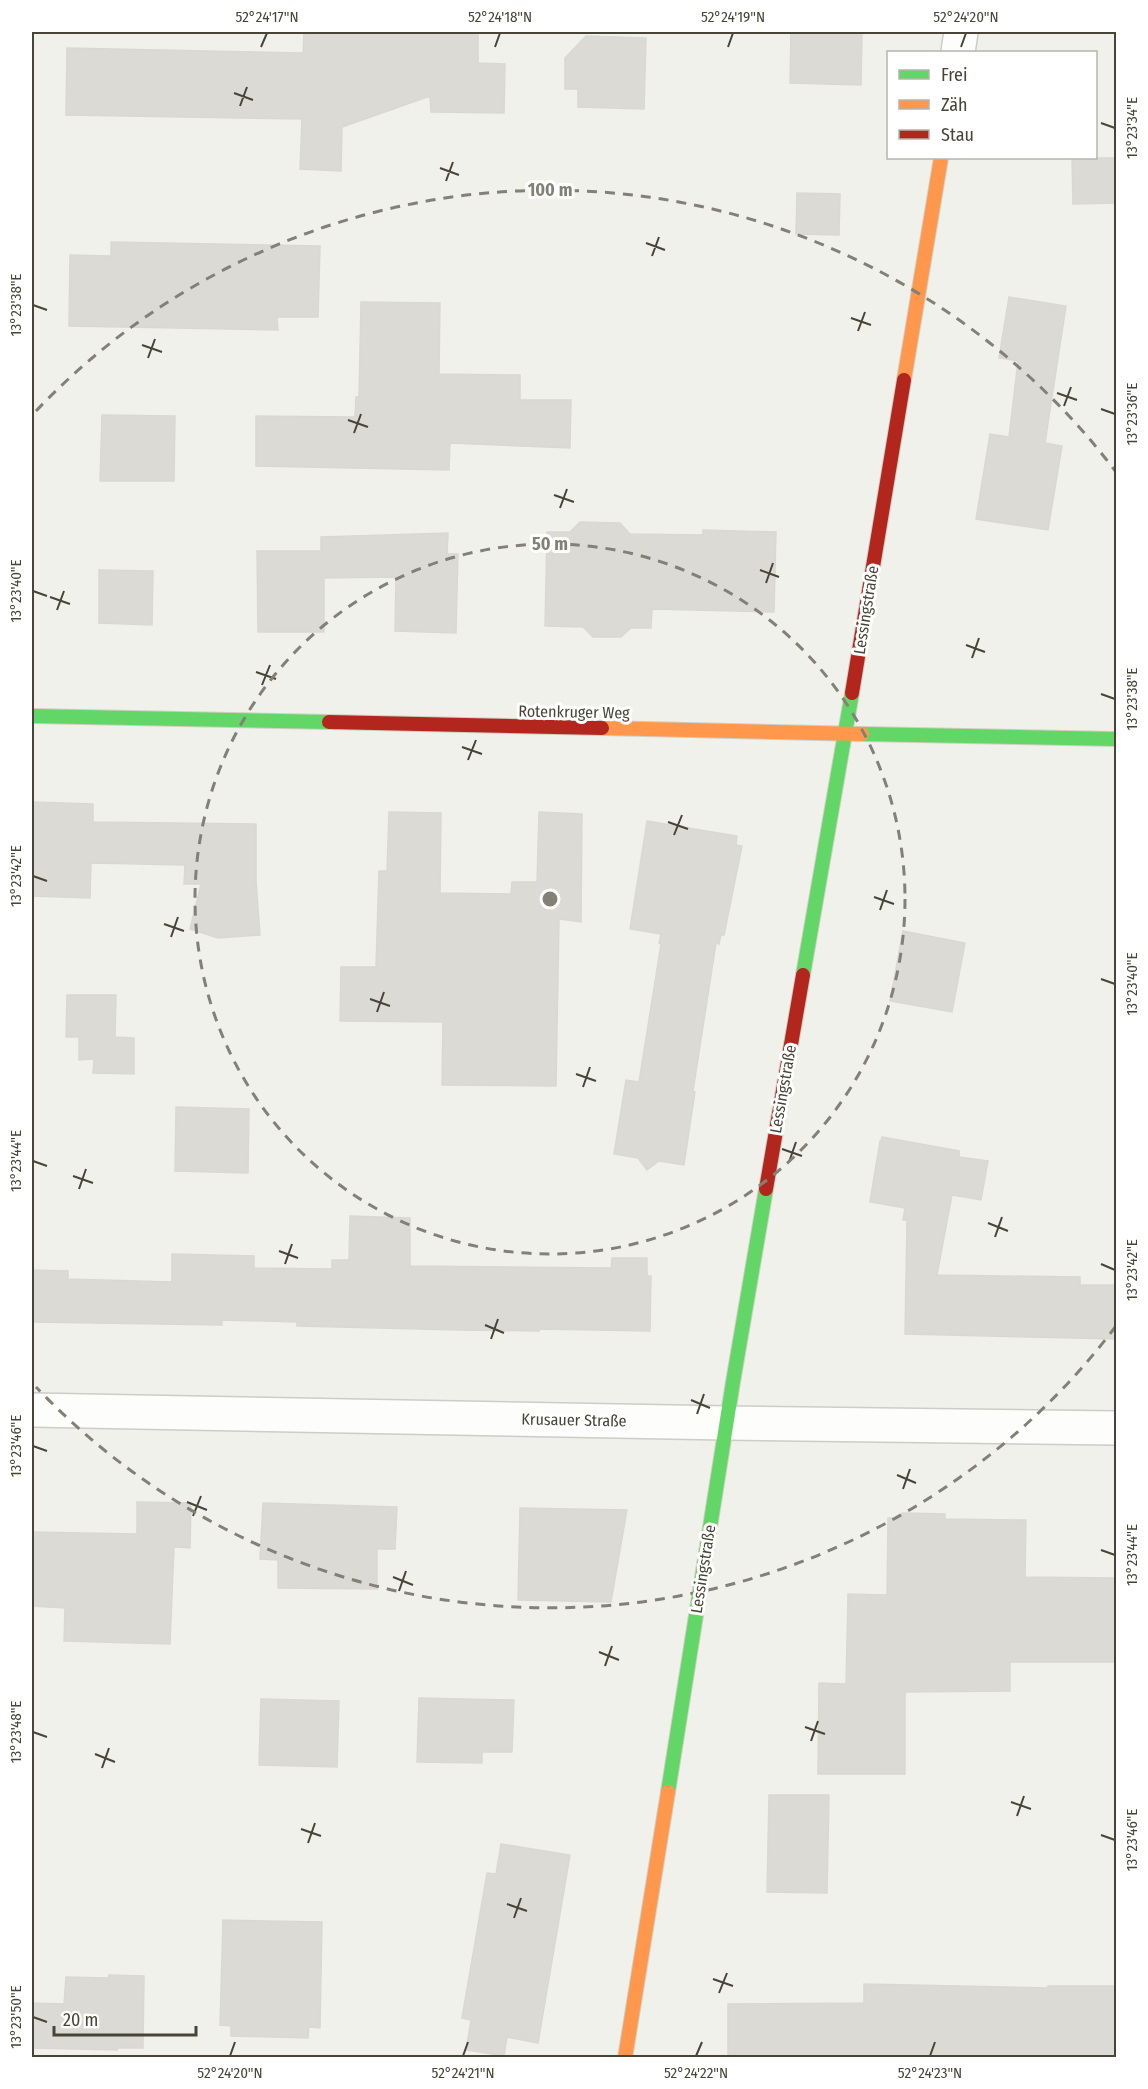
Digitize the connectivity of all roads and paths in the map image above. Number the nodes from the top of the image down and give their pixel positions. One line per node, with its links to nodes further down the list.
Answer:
1 (962, 32): 2 (street)
2 (958, 51)
3 (941, 159): 5 (street, Lessingstraße)
4 (32, 716): 5 (street, Rotenkruger Weg)
5 (845, 734): 6 (street, Rotenkruger Weg); 8 (street, Lessingstraße)
6 (1116, 739)
7 (32, 1410): 8 (street, Krusauer Straße)
8 (726, 1423): 9 (street, Krusauer Straße); 10 (street, Lessingstraße)
9 (1116, 1428)
10 (625, 2058)

